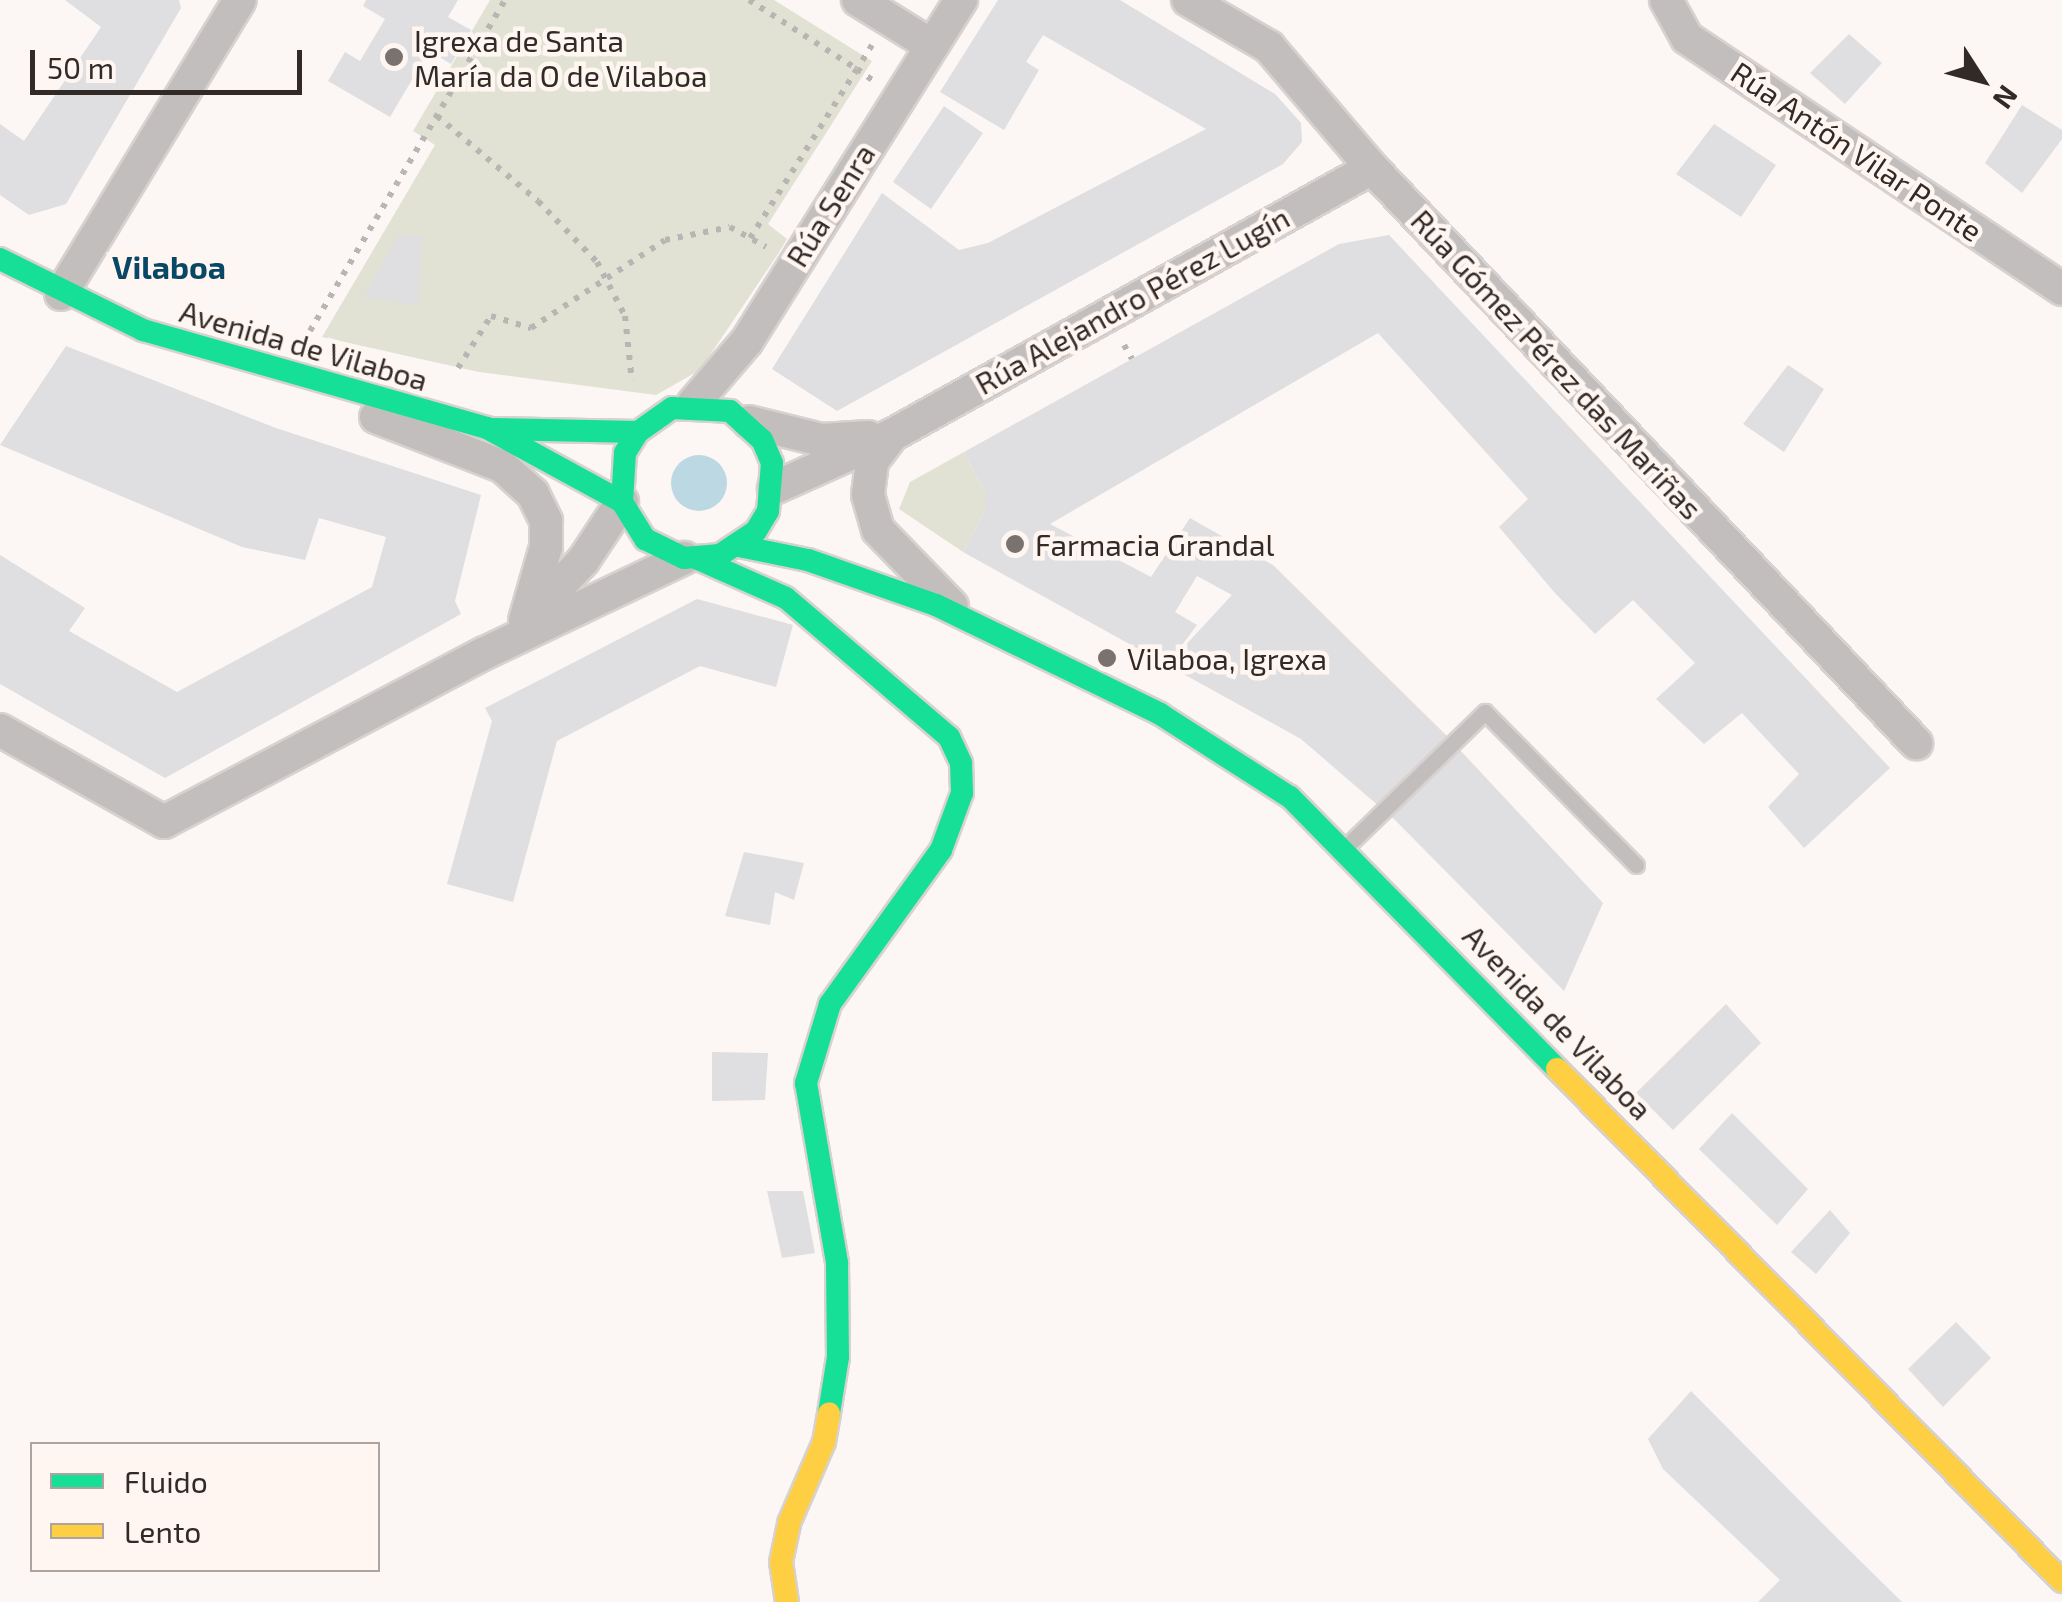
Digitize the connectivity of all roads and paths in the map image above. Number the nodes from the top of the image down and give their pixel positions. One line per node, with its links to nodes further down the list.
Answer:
1 (240, 0): 16 (street)
2 (505, 0): 9 (path)
3 (748, 0): 11 (path)
4 (858, 0): 8 (street)
5 (961, 0): 8 (street, Rúa Senra)
6 (1188, 0): 10 (street, Rúa Gómez Pérez das Mariñas)
7 (1666, 0): 15 (street, Rúa Antón Vilar Ponte)
8 (931, 46): 13 (street, Rúa Senra)
9 (436, 116): 14 (path); 17 (path)
10 (1372, 168): 25 (street, Rúa Alejandro Pérez Lugín); 35 (street, Rúa Gómez Pérez das Mariñas)
11 (750, 238): 13 (path); 14 (path)
12 (0, 258): 16 (main road, Avenida de Vilaboa)
13 (793, 264): 21 (street, Rúa Senra)
14 (606, 279): 18 (path); 20 (path)
15 (2062, 289)
16 (62, 294): 19 (main road, Avenida de Vilaboa)
17 (308, 334)
18 (458, 368)
19 (312, 380): 23 (main road, Avenida de Vilaboa); 32 (street)
20 (632, 394)
21 (693, 404): 22 (main road); 24 (main road)
22 (746, 421): 25 (street, Rúa Alejandro Pérez Lugín); 26 (main road)
23 (486, 428): 24 (main road, Avenida de Vilaboa); 27 (main road, Avenida de Vilaboa)
24 (638, 432): 27 (main road)
25 (892, 434): 26 (street, Rúa Alejandro Pérez Lugín); 31 (street)
26 (784, 497): 28 (main road)
27 (622, 502): 30 (main road, Avenida de Vilaboa); 32 (street)
28 (739, 546): 30 (main road, Avenida de Vilaboa); 31 (main road, Avenida de Vilaboa)
29 (849, 549): 31 (main road, Avenida de Vilaboa)
30 (691, 558): 33 (street); 39 (main road)
31 (947, 610): 36 (main road, Avenida de Vilaboa)
32 (525, 620): 33 (street)
33 (484, 653): 34 (street)
34 (0, 730)
35 (1916, 742)
36 (1345, 848): 37 (lane); 38 (main road, Avenida de Vilaboa)
37 (1636, 866)
38 (2062, 1580)
39 (787, 1602)

